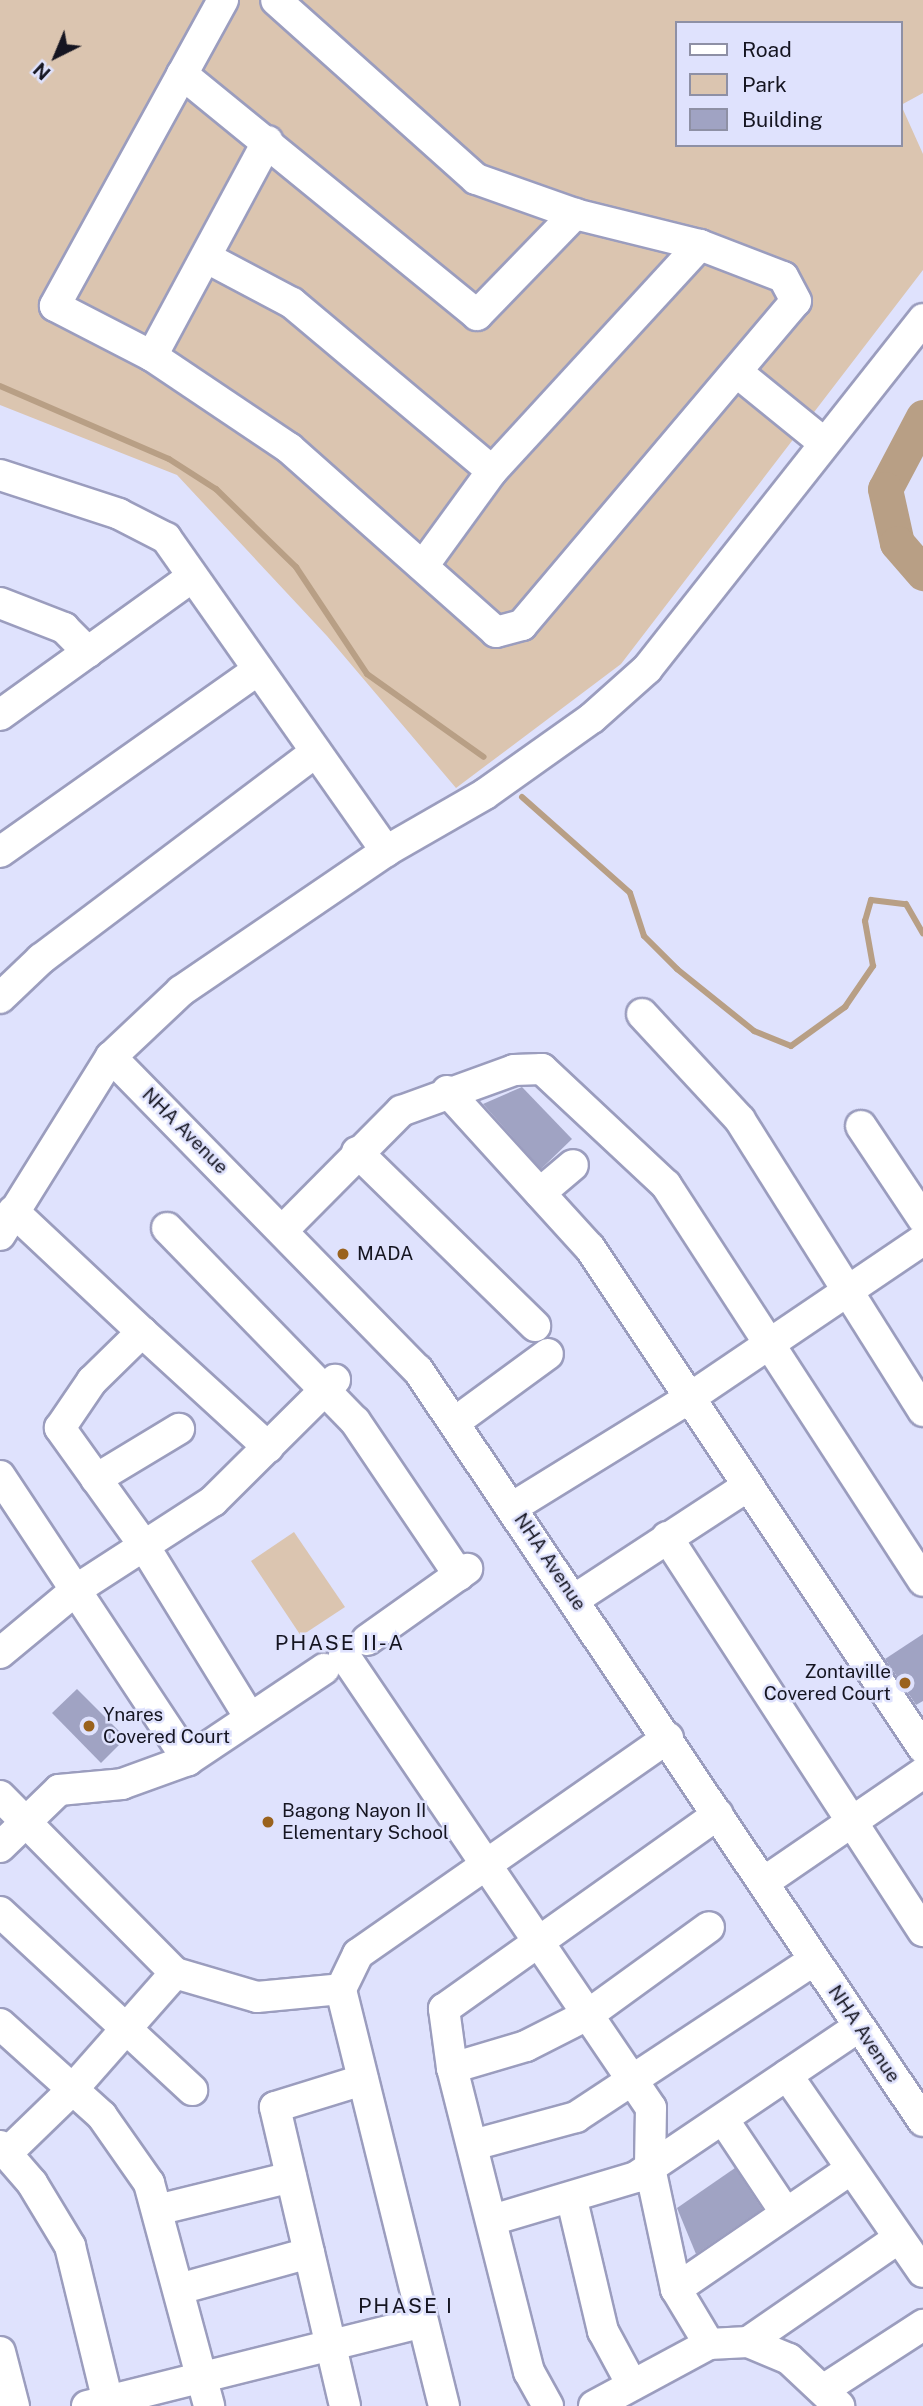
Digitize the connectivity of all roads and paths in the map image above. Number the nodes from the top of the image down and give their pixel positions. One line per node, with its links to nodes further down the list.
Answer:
1 (223, 0): 3 (street)
2 (276, 0): 5 (street)
3 (182, 74): 4 (street); 9 (street)
4 (268, 141): 5 (street); 7 (street)
5 (575, 214): 6 (street)
6 (700, 245): 10 (street); 12 (street)
7 (209, 258): 9 (street); 12 (street)
8 (923, 319): 11 (street)
9 (152, 356): 14 (street)
10 (737, 373): 11 (street); 14 (street)
11 (823, 442): 21 (street)
12 (492, 471): 14 (street)
13 (0, 475): 15 (street)
14 (423, 566)
15 (192, 577): 17 (street); 18 (street)
16 (0, 603): 17 (street)
17 (88, 652): 19 (street)
18 (258, 670): 20 (street); 22 (street)
19 (0, 715)
20 (316, 752): 21 (street); 23 (street)
21 (386, 851): 25 (street)
22 (0, 852)
23 (0, 998)
24 (642, 1014): 36 (street)
25 (111, 1057): 32 (street); 34 (street, NHA Avenue)
26 (447, 1091): 28 (street); 30 (street); 39 (street)
27 (861, 1126): 31 (street)
28 (357, 1152): 34 (street); 37 (street)
29 (573, 1165): 30 (street)
30 (540, 1193): 42 (street)
31 (923, 1219)
32 (7, 1223): 38 (street)
33 (167, 1228): 41 (street)
34 (283, 1230): 44 (street, NHA Avenue)
35 (923, 1240): 36 (street)
36 (849, 1291): 39 (street); 43 (street)
37 (535, 1326)
38 (142, 1332): 46 (street); 48 (street)
39 (765, 1345): 42 (street); 53 (street)
40 (548, 1354): 44 (street)
41 (330, 1385): 46 (street); 57 (street)
42 (688, 1399): 49 (street); 50 (street)
43 (923, 1411)
44 (455, 1422): 50 (street, NHA Avenue)
45 (179, 1429): 48 (street)
46 (268, 1447): 52 (street)
47 (0, 1476): 54 (street)
48 (96, 1479): 52 (street)
49 (746, 1487): 51 (street); 60 (street)
50 (513, 1507): 55 (street, NHA Avenue)
51 (667, 1537): 55 (street); 64 (street)
52 (143, 1544): 54 (street); 58 (street)
53 (923, 1581)
54 (77, 1590): 56 (street); 61 (street)
55 (575, 1599): 59 (street, NHA Avenue)
56 (0, 1653)
57 (345, 1655): 58 (street); 67 (street)
58 (250, 1718): 61 (street)
59 (668, 1738): 63 (street, NHA Avenue); 67 (street)
60 (923, 1752): 64 (street)
61 (188, 1760): 65 (street)
62 (0, 1796): 65 (street)
63 (718, 1814): 68 (street, NHA Avenue); 72 (street)
64 (853, 1823): 68 (street); 71 (street)
65 (22, 1824): 66 (street); 74 (street)
66 (0, 1847)
67 (484, 1865): 72 (street); 75 (street)
68 (764, 1882): 73 (street, NHA Avenue)
69 (0, 1912): 79 (street)
70 (709, 1927): 76 (street)
71 (923, 1931)
72 (541, 1946): 76 (street); 80 (street)
73 (814, 1960): 78 (street, NHA Avenue); 82 (street)
74 (175, 1973): 75 (street); 79 (street)
75 (341, 1989): 83 (street)
76 (589, 2014): 80 (street); 82 (street)
77 (0, 2024): 84 (street)
78 (858, 2026): 81 (street); 87 (street, NHA Avenue)
79 (127, 2030): 84 (street); 85 (street)
80 (452, 2068): 88 (street)
81 (787, 2075): 86 (street); 91 (street)
82 (631, 2078): 88 (street); 90 (street)
83 (363, 2080): 92 (street); 102 (street)
84 (72, 2090): 89 (street); 94 (street)
85 (192, 2090)
86 (723, 2119): 90 (street); 95 (street)
87 (923, 2121)
88 (473, 2145): 96 (street)
89 (4, 2149): 111 (street)
90 (650, 2168): 93 (street); 101 (street)
91 (851, 2169): 95 (street); 97 (street)
92 (291, 2177): 94 (street); 98 (street)
93 (572, 2200): 96 (street); 109 (street)
94 (157, 2210): 100 (street)
95 (785, 2212): 101 (street)
96 (492, 2220): 116 (street)
97 (899, 2238): 99 (street); 104 (street)
98 (309, 2253): 100 (street); 106 (street)
99 (923, 2272)
100 (179, 2289): 108 (street)
101 (676, 2289): 105 (street)
102 (421, 2323): 106 (street); 115 (street)
103 (923, 2325): 110 (street)
104 (748, 2342): 105 (street); 110 (street)
105 (709, 2344): 109 (street)
106 (331, 2345): 108 (street); 114 (street)
107 (0, 2353): 112 (street)
108 (202, 2377): 111 (street); 113 (street)
109 (631, 2383): 117 (street)
110 (832, 2397)
111 (101, 2404)
112 (14, 2406)
113 (209, 2406)
114 (345, 2406)
115 (444, 2406)
116 (548, 2406)
117 (594, 2406)

